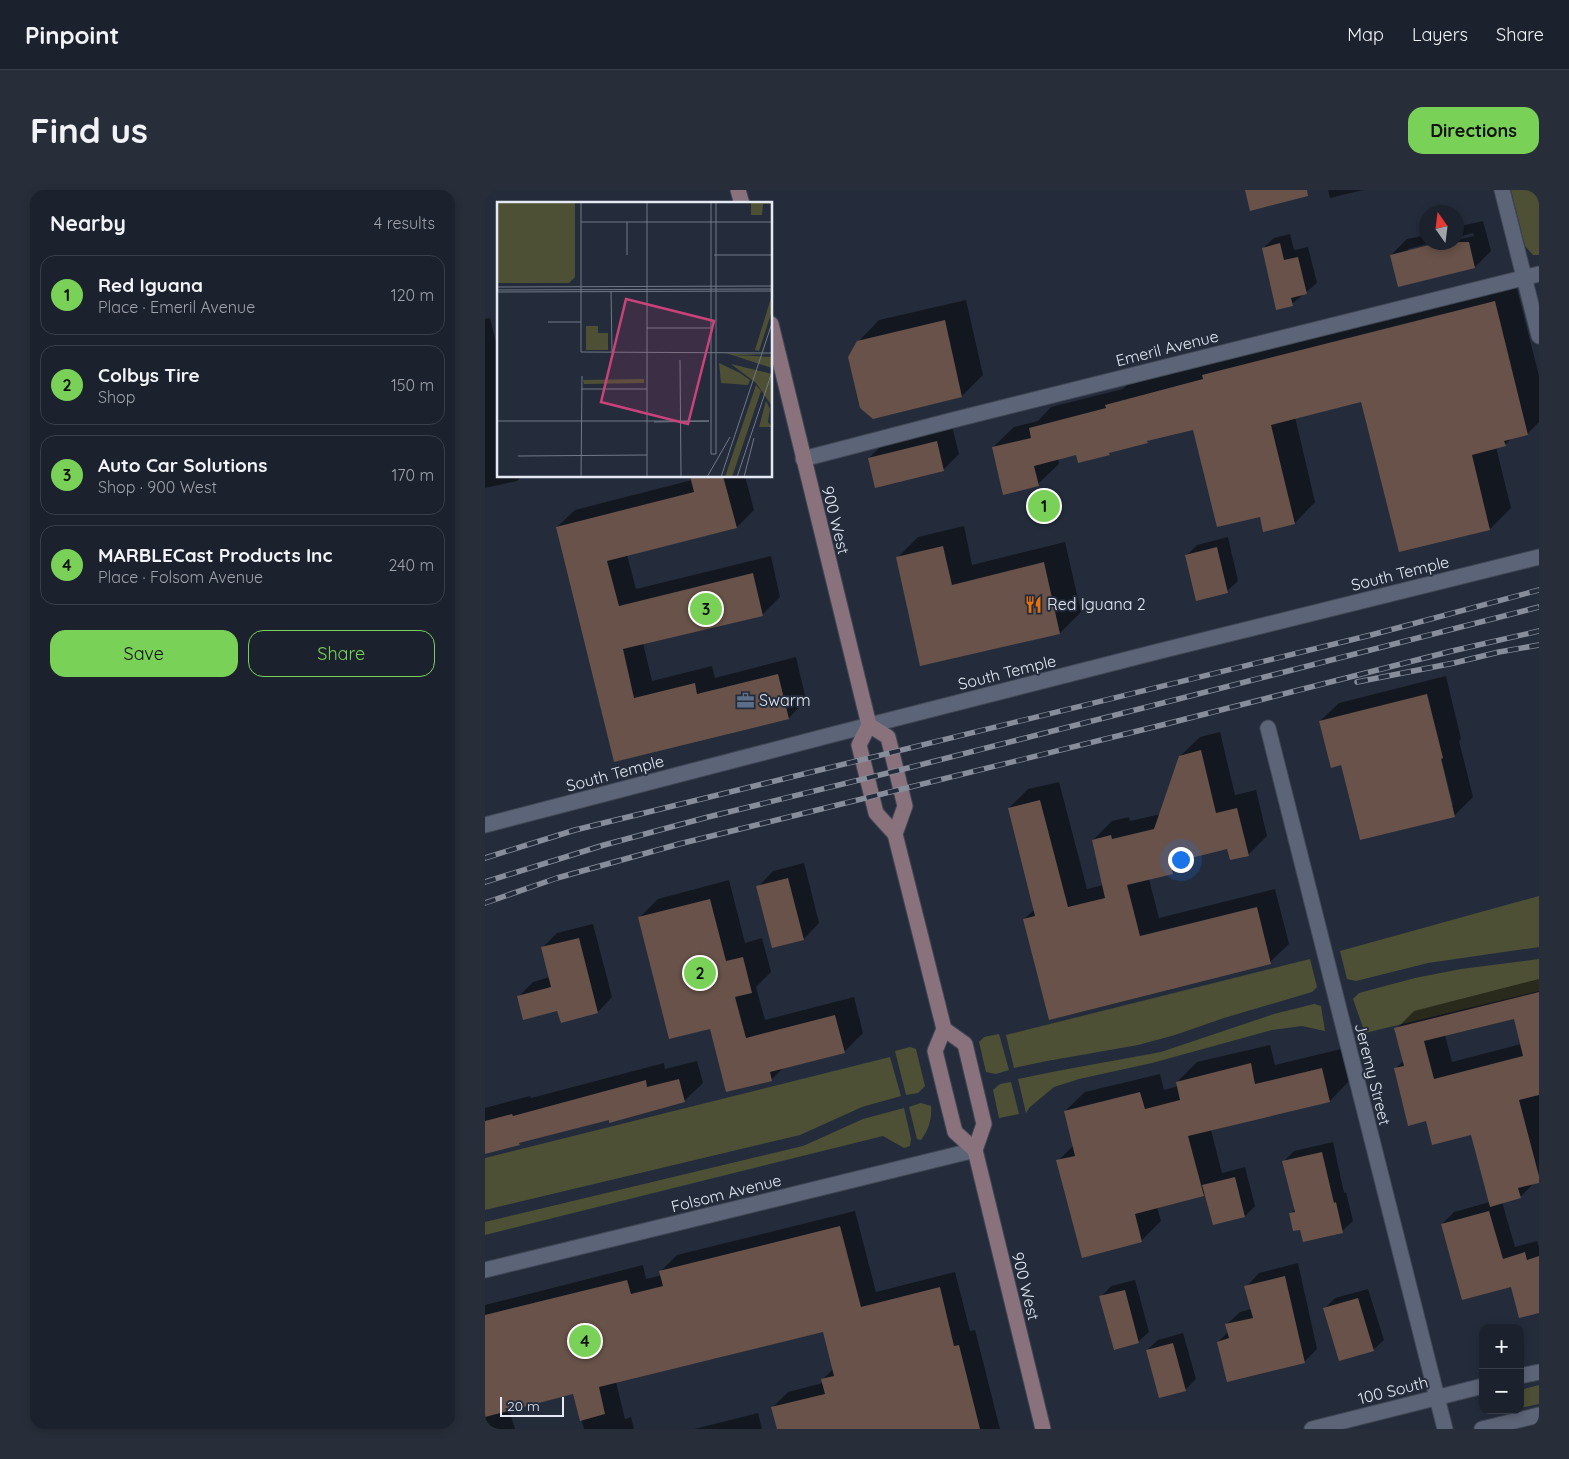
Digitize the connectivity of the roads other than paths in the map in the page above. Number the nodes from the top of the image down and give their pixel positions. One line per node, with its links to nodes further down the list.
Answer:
1 (1502, 190): 3 (street)
2 (1539, 274): 3 (street, Emeril Avenue)
3 (1524, 278): 5 (street); 6 (street, Emeril Avenue)
4 (773, 332): 6 (main road, 900 West)
5 (1539, 336)
6 (803, 459): 8 (main road, 900 West)
7 (1539, 557): 8 (street, South Temple)
8 (869, 725): 10 (street, South Temple); 11 (main road); 11 (main road)
9 (1268, 728): 18 (street, Jeremy Street)
10 (485, 825)
11 (895, 834): 12 (main road)
12 (944, 1029): 13 (main road); 13 (main road)
13 (975, 1150): 14 (street, Folsom Avenue); 20 (main road, 900 West)
14 (485, 1270)
15 (1539, 1372): 16 (street)
16 (1524, 1375)
17 (1479, 1387): 18 (street, 100 South)
18 (1437, 1397): 21 (street, 100 South); 22 (street, Jeremy Street)
19 (1539, 1415): 23 (street)
20 (1043, 1429)
21 (1311, 1429)
22 (1445, 1429)
23 (1482, 1429)

